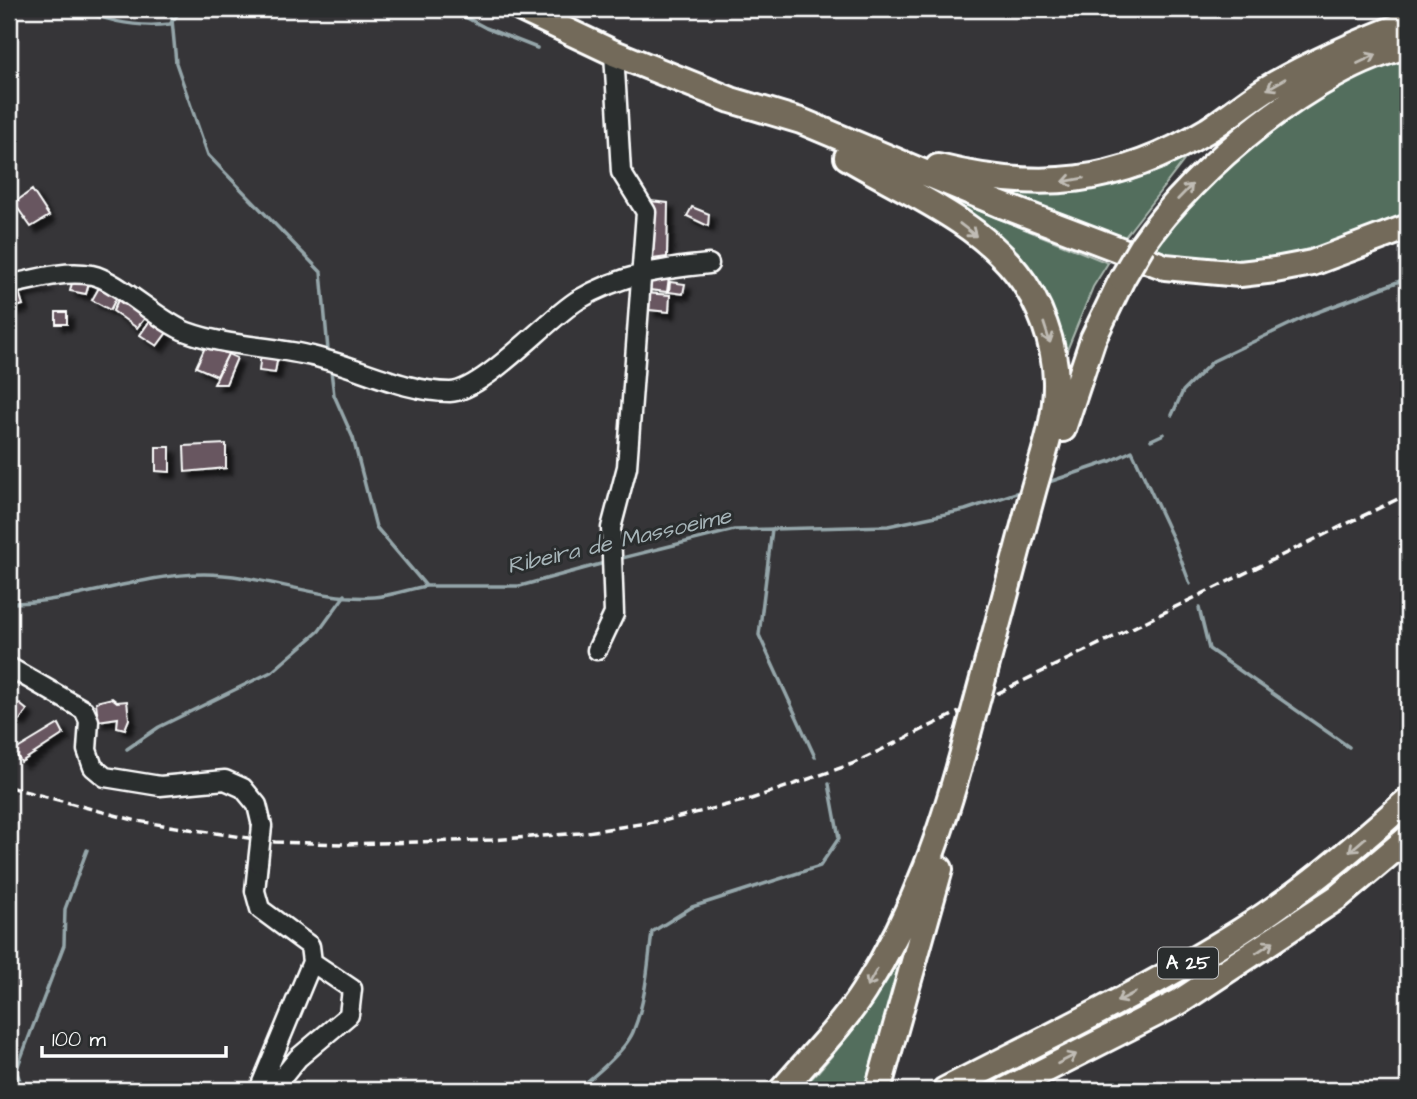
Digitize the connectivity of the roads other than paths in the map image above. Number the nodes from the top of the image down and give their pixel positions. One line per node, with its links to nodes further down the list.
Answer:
1 (521, 9): 4 (highway)
2 (1408, 23): 6 (highway, one-way to 6)
3 (1408, 46): 15 (highway, one-way to 3, bridge)
4 (614, 53): 5 (highway); 11 (street)
5 (731, 100): 6 (highway); 7 (highway)
6 (883, 153): 8 (highway)
7 (847, 157): 9 (highway); 15 (highway, one-way to 15, bridge)
8 (1408, 227)
9 (1408, 240)
10 (709, 264): 11 (street)
11 (644, 271): 12 (street); 13 (street)
12 (9, 285)
13 (597, 650)
14 (9, 667): 18 (street, bridge)
15 (974, 732): 21 (highway, one-way to 21); 22 (highway)
16 (1408, 800): 23 (highway, A 25, one-way to 23)
17 (1408, 838): 24 (highway, A 25, one-way to 17)
18 (312, 962): 19 (street); 20 (street)
19 (260, 1090)
20 (272, 1090)
21 (782, 1090)
22 (878, 1090)
23 (945, 1090)
24 (1006, 1090)

